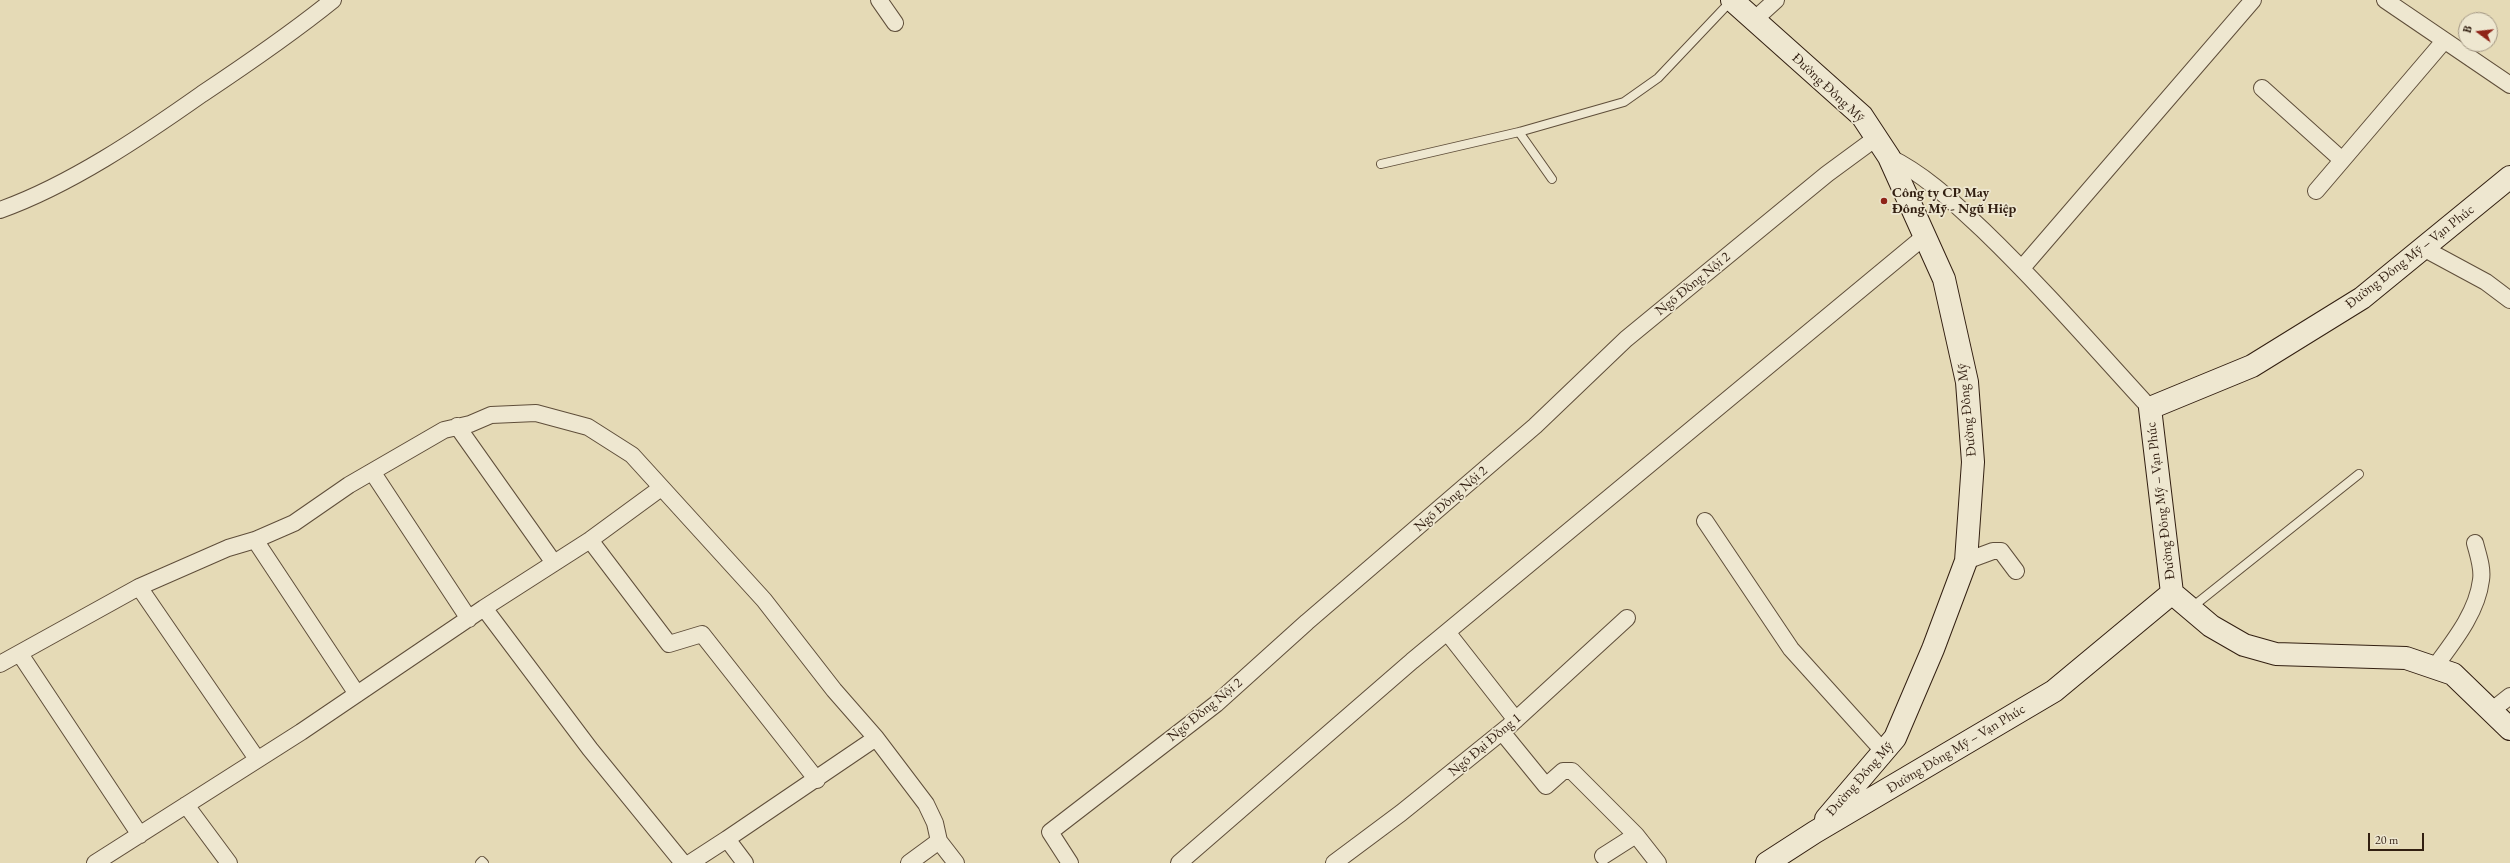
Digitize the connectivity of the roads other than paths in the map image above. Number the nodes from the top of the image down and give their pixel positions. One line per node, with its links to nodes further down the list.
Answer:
1 (333, 0): 20 (street)
2 (879, 0): 8 (street)
3 (1731, 0): 7 (street, Đường Đông Mỹ); 12 (lane)
4 (1776, 0): 7 (street)
5 (2254, 0): 23 (street)
6 (2385, 0): 9 (street)
7 (1754, 20): 13 (street, Đường Đông Mỹ)
8 (895, 23)
9 (2444, 41): 10 (street); 15 (street)
10 (2510, 85)
11 (2262, 88): 15 (street)
12 (1520, 132): 16 (lane); 18 (lane)
13 (1876, 138): 14 (street, Đường Đông Mỹ); 73 (street, Ngõ Đồng Nội 2)
14 (1889, 157): 21 (street, Đường Đông Mỹ); 23 (street)
15 (2342, 160): 19 (street)
16 (1381, 164)
17 (2510, 177): 22 (street, Đường Đông Mỹ – Vạn Phúc)
18 (1552, 179)
19 (2316, 191)
20 (0, 210)
21 (1925, 236): 34 (street, Đường Đông Mỹ); 43 (street)
22 (2423, 248): 24 (street); 25 (street, Đường Đông Mỹ – Vạn Phúc)
23 (2022, 268): 25 (street)
24 (2510, 300)
25 (2150, 408): 38 (street, Đường Đông Mỹ – Vạn Phúc)
26 (457, 426): 27 (street); 29 (street); 35 (street)
27 (373, 473): 31 (street); 41 (street)
28 (2359, 474): 40 (lane)
29 (661, 488): 32 (street); 53 (street)
30 (1705, 520): 54 (street)
31 (255, 540): 37 (street); 47 (street)
32 (590, 540): 35 (street); 56 (street)
33 (2475, 543): 46 (street)
34 (1966, 561): 36 (street); 54 (street, Đường Đông Mỹ)
35 (554, 563): 39 (street)
36 (2016, 570)
37 (139, 587): 44 (street); 55 (street)
38 (2172, 593): 40 (street); 58 (street, Đường Đông Mỹ – Vạn Phúc)
39 (484, 608): 41 (street); 68 (street)
40 (2189, 610): 46 (street)
41 (469, 618): 47 (street)
42 (1627, 618): 50 (street, Ngõ Đại Đồng 1)
43 (1447, 632): 50 (street); 74 (street)
44 (20, 654): 45 (street); 59 (street)
45 (0, 664)
46 (2434, 668): 49 (street)
47 (357, 694): 55 (street)
48 (2510, 696): 49 (street)
49 (2491, 711): 51 (street)
50 (1516, 720): 52 (street, Ngõ Đại Đồng 1)
51 (2510, 729)
52 (1502, 732): 60 (street); 75 (street, Ngõ Đại Đồng 1)
53 (876, 738): 56 (street); 62 (street)
54 (1884, 752): 58 (street, Đường Đông Mỹ)
55 (257, 759): 57 (street)
56 (817, 780): 61 (street)
57 (186, 805): 59 (street); 65 (street)
58 (1814, 832): 77 (street)
59 (140, 835): 64 (street)
60 (1636, 835): 63 (street); 76 (street)
61 (726, 839): 69 (street); 70 (street)
62 (939, 841): 71 (street); 72 (street)
63 (1603, 856)
64 (95, 863)
65 (229, 863)
66 (480, 863): 67 (lane)
67 (484, 863)
68 (683, 863)
69 (690, 863)
70 (745, 863)
71 (909, 863)
72 (956, 863)
73 (1070, 863)
74 (1179, 863)
75 (1334, 863)
76 (1658, 863)
77 (1767, 863)

